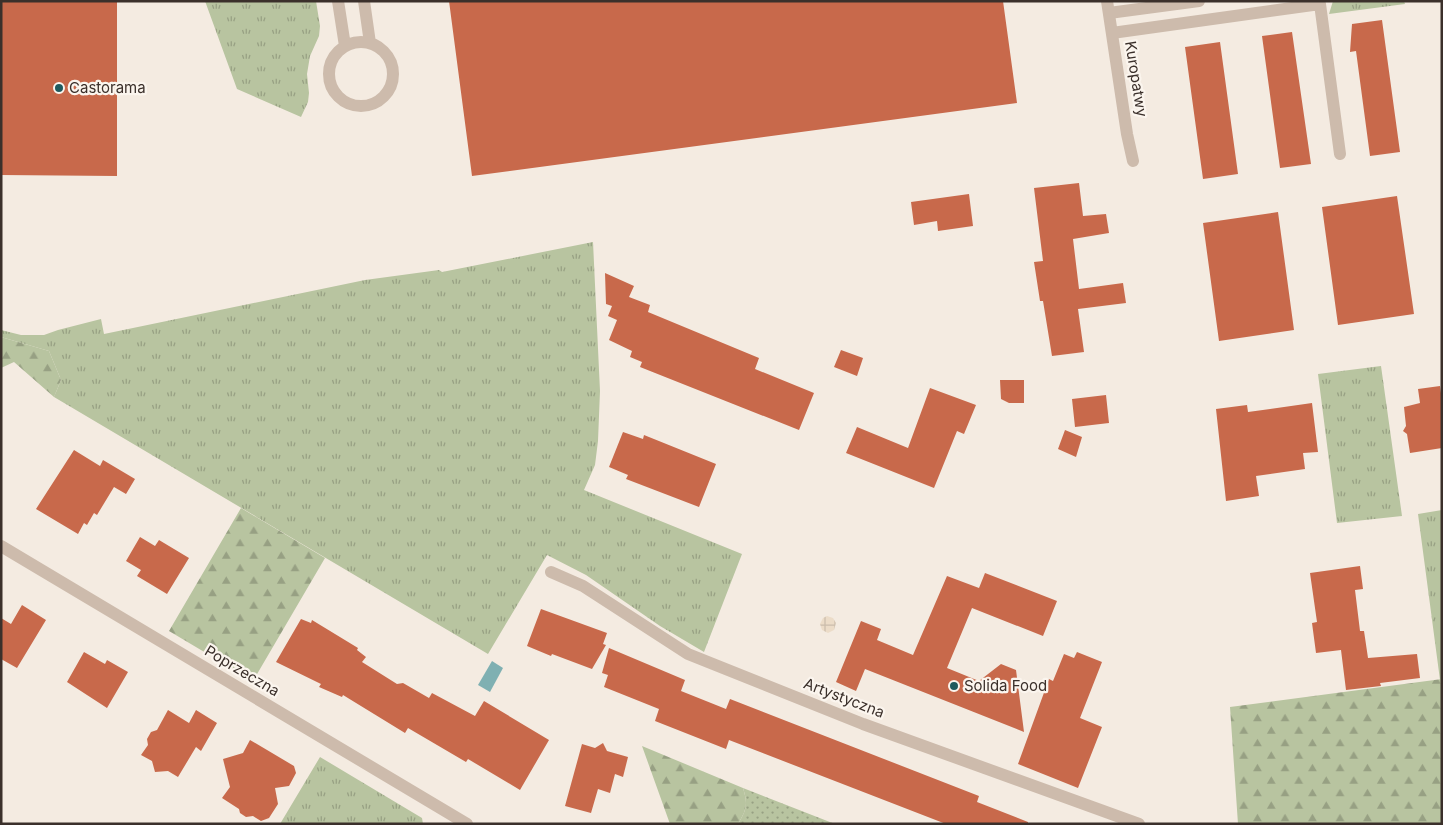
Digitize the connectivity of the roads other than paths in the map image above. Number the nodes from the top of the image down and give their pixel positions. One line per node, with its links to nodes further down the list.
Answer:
1 (338, 1): 7 (street)
2 (364, 1): 6 (street)
3 (1199, 1): 4 (street)
4 (1108, 7): 5 (street, Kuropatwy)
5 (1112, 32): 8 (street); 9 (street, Kuropatwy)
6 (370, 44): 7 (street); 7 (street)
7 (345, 46)
8 (1340, 154)
9 (1133, 161)
10 (1, 546): 12 (street, Poprzeczna)
11 (550, 572): 13 (street, Artystyczna)
12 (467, 824)
13 (1140, 824)

